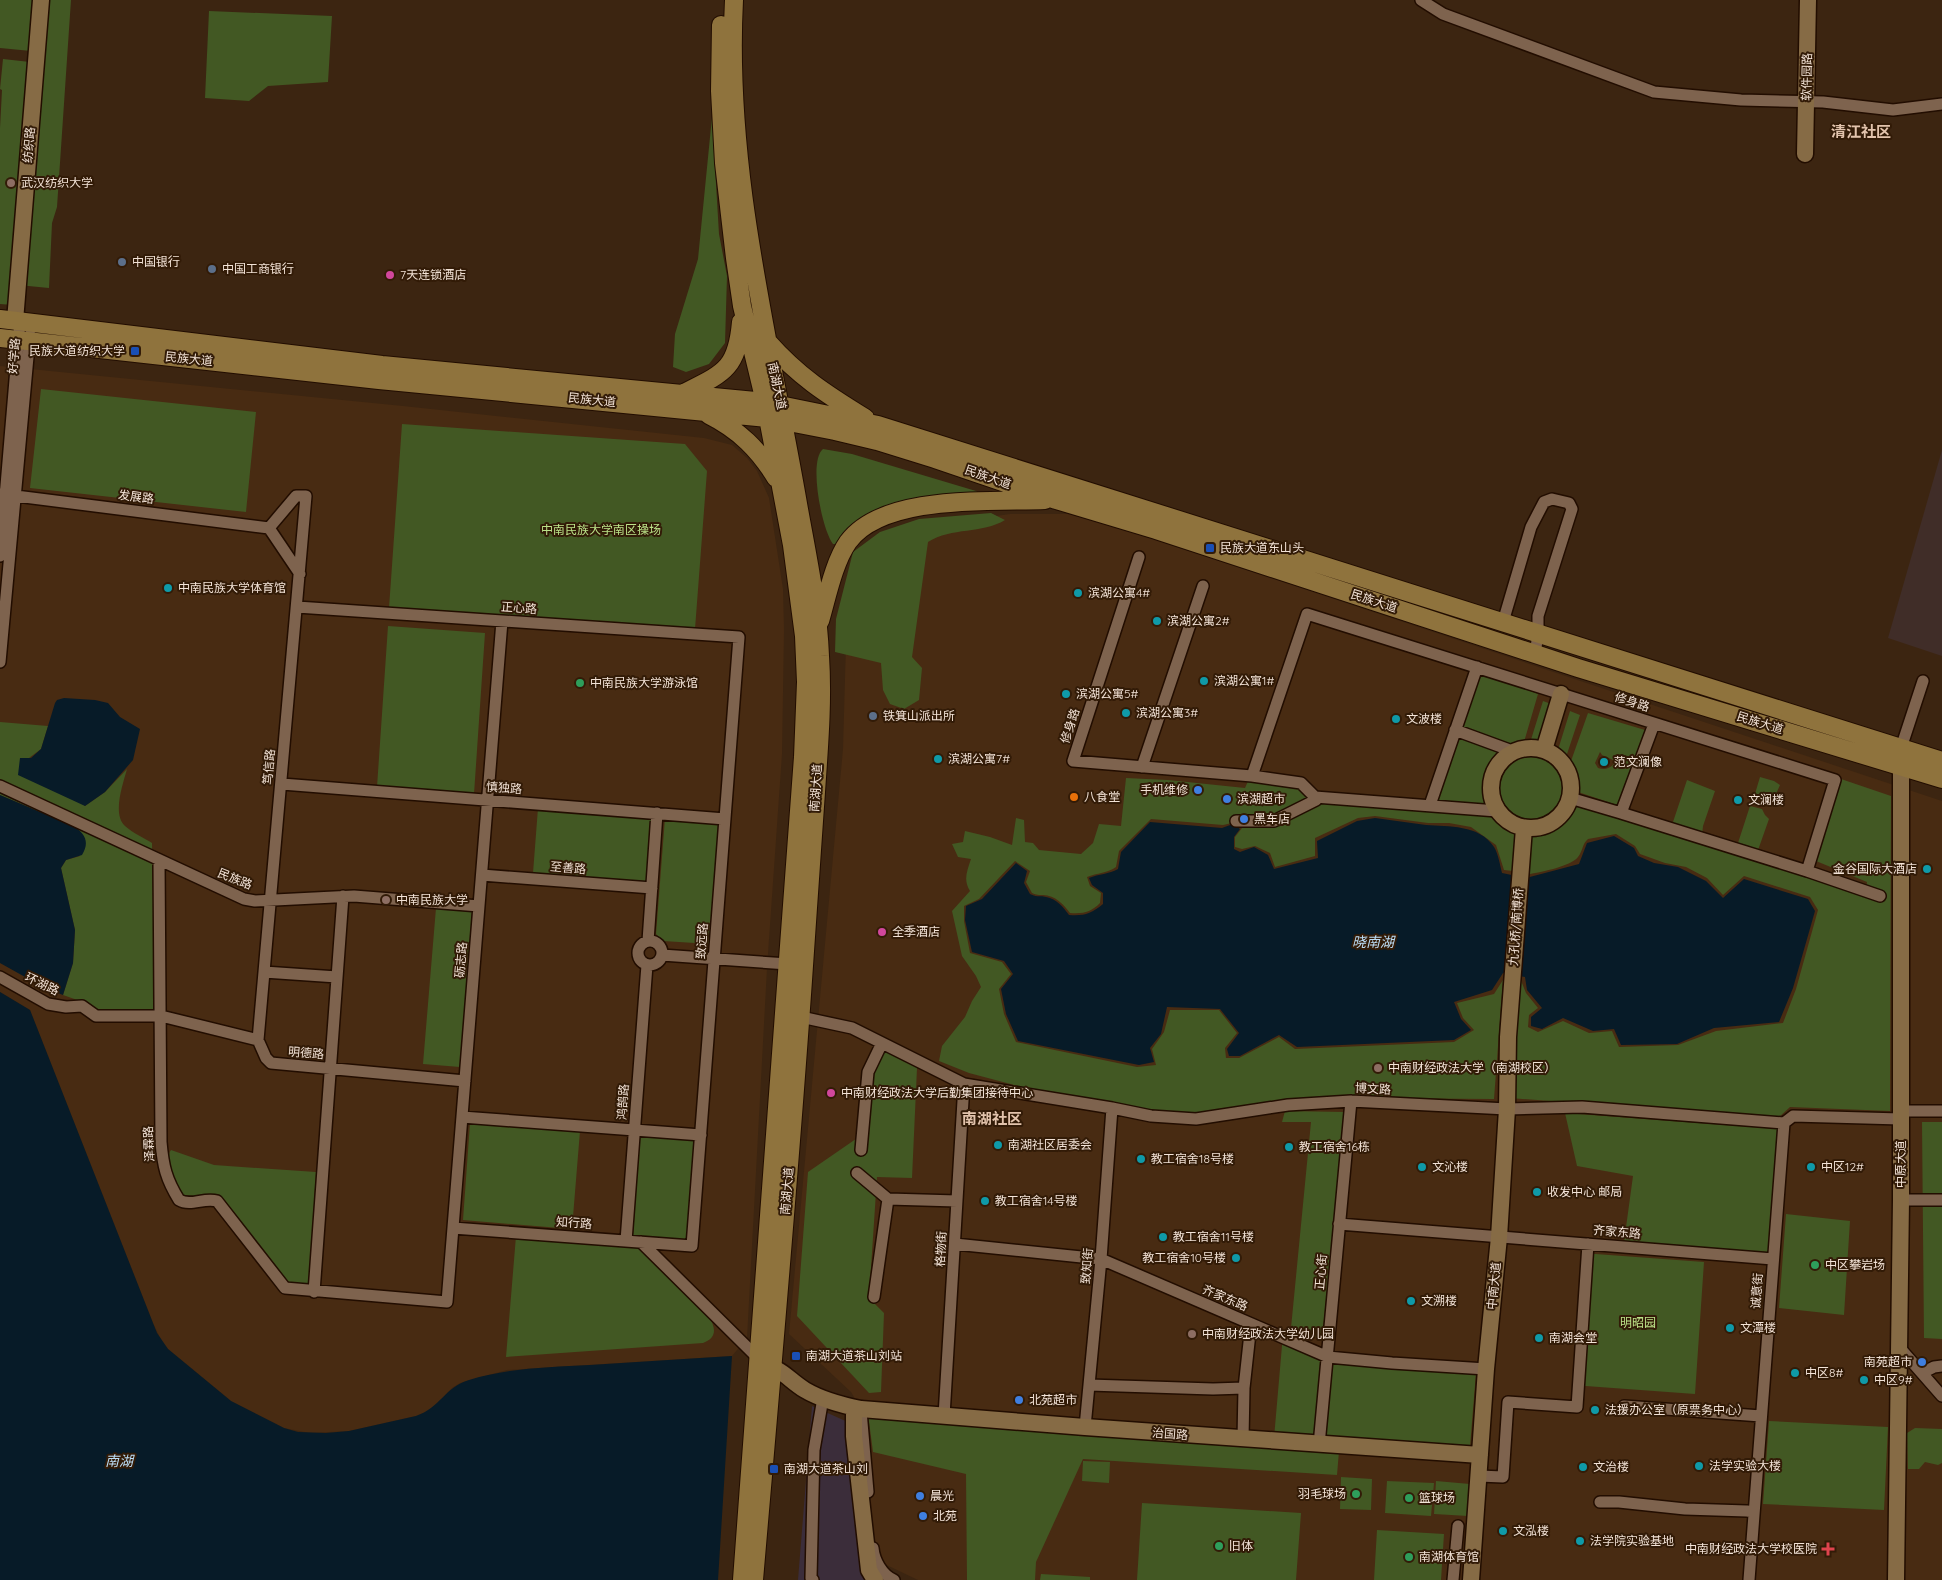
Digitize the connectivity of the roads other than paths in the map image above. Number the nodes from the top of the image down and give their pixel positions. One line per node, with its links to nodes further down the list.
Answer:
1 (41, 0): 10 (main road, 纺织路)
2 (722, 0): 9 (main road, 南湖大道)
3 (734, 0): 13 (main road, 南湖大道)
4 (1421, 0): 6 (street)
5 (1808, 0): 6 (main road, 软件园路)
6 (1807, 102): 7 (street); 8 (main road, 软件园路)
7 (1942, 104)
8 (1805, 154)
9 (742, 306): 14 (main road); 16 (main road, 南湖大道)
10 (16, 321): 12 (street, 好学路); 14 (main road, 民族大道)
11 (0, 338): 12 (main road, 民族大道)
12 (24, 340): 15 (main road, 民族大道); 19 (street, 好学路)
13 (767, 341): 16 (main road, 南湖大道); 17 (main road)
14 (684, 393): 16 (main road, 民族大道)
15 (701, 411): 16 (main road, 民族大道); 18 (main road)
16 (774, 411): 17 (main road, 民族大道); 18 (main road, 南湖大道); 20 (main road, 民族大道); 29 (main road, 南湖大道)
17 (878, 426): 28 (main road, 民族大道)
18 (780, 485): 69 (main road, 南湖大道)
19 (7, 495): 21 (street, 发展路); 22 (street, 好学路); 33 (street, 好学路)
20 (1056, 500): 29 (main road); 32 (main road, 民族大道)
21 (269, 528): 24 (street); 24 (street, 笃信路)
22 (0, 556)
23 (1140, 557): 43 (street, 修身路)
24 (300, 574): 26 (street, 笃信路)
25 (1203, 586): 43 (street)
26 (297, 607): 27 (street, 正心路); 46 (street, 笃信路)
27 (502, 621): 31 (street, 正心路); 49 (street, 砺志路)
28 (1503, 622): 30 (main road, 民族大道); 30 (street)
29 (818, 626): 76 (main road, 南湖大道)
30 (1538, 634): 32 (street); 41 (main road, 民族大道)
31 (739, 637): 55 (street, 致远路)
32 (1535, 654): 41 (main road, 民族大道)
33 (0, 662)
34 (1477, 667): 36 (street, 修身路); 38 (street); 44 (street, 修身路)
35 (1923, 681): 41 (street)
36 (1561, 694): 37 (street, 修身路); 39 (main road)
37 (1654, 724): 54 (street); 59 (street, 修身路)
38 (1456, 730): 40 (street); 51 (street)
39 (1544, 750): 40 (main road); 48 (main road)
40 (1515, 752): 52 (main road)
41 (1901, 757): 42 (main road, 民族大道); 45 (main road, 民族大道); 86 (main road, 中原大道)
42 (1942, 762)
43 (1142, 767): 44 (street, 修身路)
44 (1252, 776): 51 (street, 修身路)
45 (1942, 779)
46 (282, 784): 49 (street, 慎独路); 64 (street, 笃信路)
47 (0, 786): 58 (street, 民族路)
48 (1570, 798): 54 (street); 57 (main road)
49 (488, 800): 53 (street, 慎独路); 60 (street, 砺志路)
50 (1316, 800): 56 (street)
51 (1430, 805): 52 (street, 修身路)
52 (1497, 811): 57 (main road)
53 (658, 813): 55 (street, 慎独路); 61 (street)
54 (1621, 813): 59 (street)
55 (725, 819): 68 (street, 致远路)
56 (1236, 821)
57 (1524, 828): 74 (main road, 九孔桥/南博桥)
58 (159, 860): 64 (street, 民族路); 75 (street, 泽霖路)
59 (1806, 871): 63 (street)
60 (482, 875): 61 (street, 至善路); 65 (street, 砺志路)
61 (652, 888): 66 (street)
62 (343, 896): 64 (street, 民族路); 65 (street, 民族路); 73 (street)
63 (1880, 896)
64 (271, 900): 71 (street, 笃信路)
65 (479, 906): 80 (street, 砺志路)
66 (648, 941): 67 (street); 70 (street)
67 (662, 955): 68 (street); 70 (street)
68 (714, 959): 69 (street); 90 (street, 致远路)
69 (788, 964): 113 (main road, 南湖大道)
70 (647, 966): 89 (street, 鸿鹄路)
71 (264, 972): 73 (street); 77 (street, 笃信路)
72 (0, 977): 75 (street, 环湖路)
73 (337, 977): 79 (street)
74 (1512, 992): 84 (main road, 中南大道)
75 (161, 1016): 77 (street); 107 (street, 泽霖路)
76 (801, 1017): 78 (street, 博文路); 113 (main road, 南湖大道)
77 (258, 1040): 79 (street, 明德路)
78 (882, 1043): 81 (street, 博文路); 91 (street)
79 (330, 1069): 80 (street, 明德路); 107 (street)
80 (465, 1081): 87 (street, 砺志路)
81 (964, 1084): 83 (street, 博文路); 96 (street, 格物街)
82 (1351, 1101): 83 (street, 博文路); 84 (street, 博文路); 97 (street, 正心街)
83 (1112, 1108): 105 (street, 致知街)
84 (1507, 1109): 88 (street, 博文路); 99 (main road, 中南大道)
85 (1942, 1112): 86 (street)
86 (1901, 1115): 88 (street); 94 (main road, 中原大道)
87 (462, 1117): 89 (street); 98 (street, 砺志路)
88 (1784, 1123): 106 (street, 诚意街)
89 (634, 1130): 90 (street); 100 (street, 鸿鹄路)
90 (701, 1135): 104 (street, 致远路)
91 (861, 1150)
92 (857, 1173): 93 (street)
93 (888, 1199): 96 (street); 108 (street)
94 (1901, 1200): 95 (street); 111 (main road, 中原大道)
95 (1942, 1200)
96 (957, 1201): 102 (street, 格物街)
97 (1339, 1224): 99 (street, 齐家东路); 112 (street, 正心街)
98 (454, 1228): 100 (street, 知行路); 109 (street, 砺志路)
99 (1499, 1236): 103 (street, 齐家东路); 115 (main road, 中南大道)
100 (626, 1241): 101 (street, 知行路)
101 (641, 1242): 104 (street, 知行路); 113 (street)
102 (955, 1244): 105 (street, 齐家东路); 123 (street, 格物街)
103 (1588, 1244): 106 (street, 齐家东路); 129 (street)
104 (692, 1246)
105 (1101, 1259): 110 (street, 齐家东路); 117 (street, 致知街)
106 (1773, 1259): 124 (street, 诚意街)
107 (314, 1292): 109 (street, 泽霖路)
108 (874, 1297)
109 (448, 1302)
110 (1251, 1324): 112 (street, 齐家东路); 118 (street)
111 (1899, 1347): 116 (street); 141 (main road, 中原大道)
112 (1328, 1357): 115 (street, 齐家东路); 127 (street, 正心街)
113 (763, 1363): 120 (main road, 治国路); 133 (main road, 南湖大道); 134 (main road, 南湖大道)
114 (1942, 1366): 116 (street)
115 (1486, 1369): 128 (main road, 中南大道)
116 (1922, 1373): 119 (street)
117 (1089, 1384): 118 (street); 125 (street, 致知街)
118 (1244, 1388): 126 (street)
119 (1942, 1396)
120 (823, 1398): 122 (main road, 治国路); 135 (street)
121 (1624, 1406): 124 (street)
122 (857, 1408): 123 (main road, 治国路); 136 (main road); 137 (street)
123 (944, 1416): 125 (main road, 治国路)
124 (1761, 1416): 131 (street, 诚意街)
125 (1085, 1428): 126 (main road, 治国路)
126 (1243, 1439): 127 (main road, 治国路)
127 (1319, 1445): 128 (main road, 治国路)
128 (1480, 1455): 129 (main road, 中南大道)
129 (1479, 1476): 139 (main road, 中南大道)
130 (1600, 1502): 131 (street)
131 (1754, 1512): 140 (street, 诚意街)
132 (1458, 1526): 138 (street)
133 (742, 1580)
134 (754, 1580)
135 (813, 1580)
136 (874, 1580)
137 (894, 1580)
138 (1454, 1580)
139 (1471, 1580)
140 (1749, 1580)
141 (1896, 1580)

